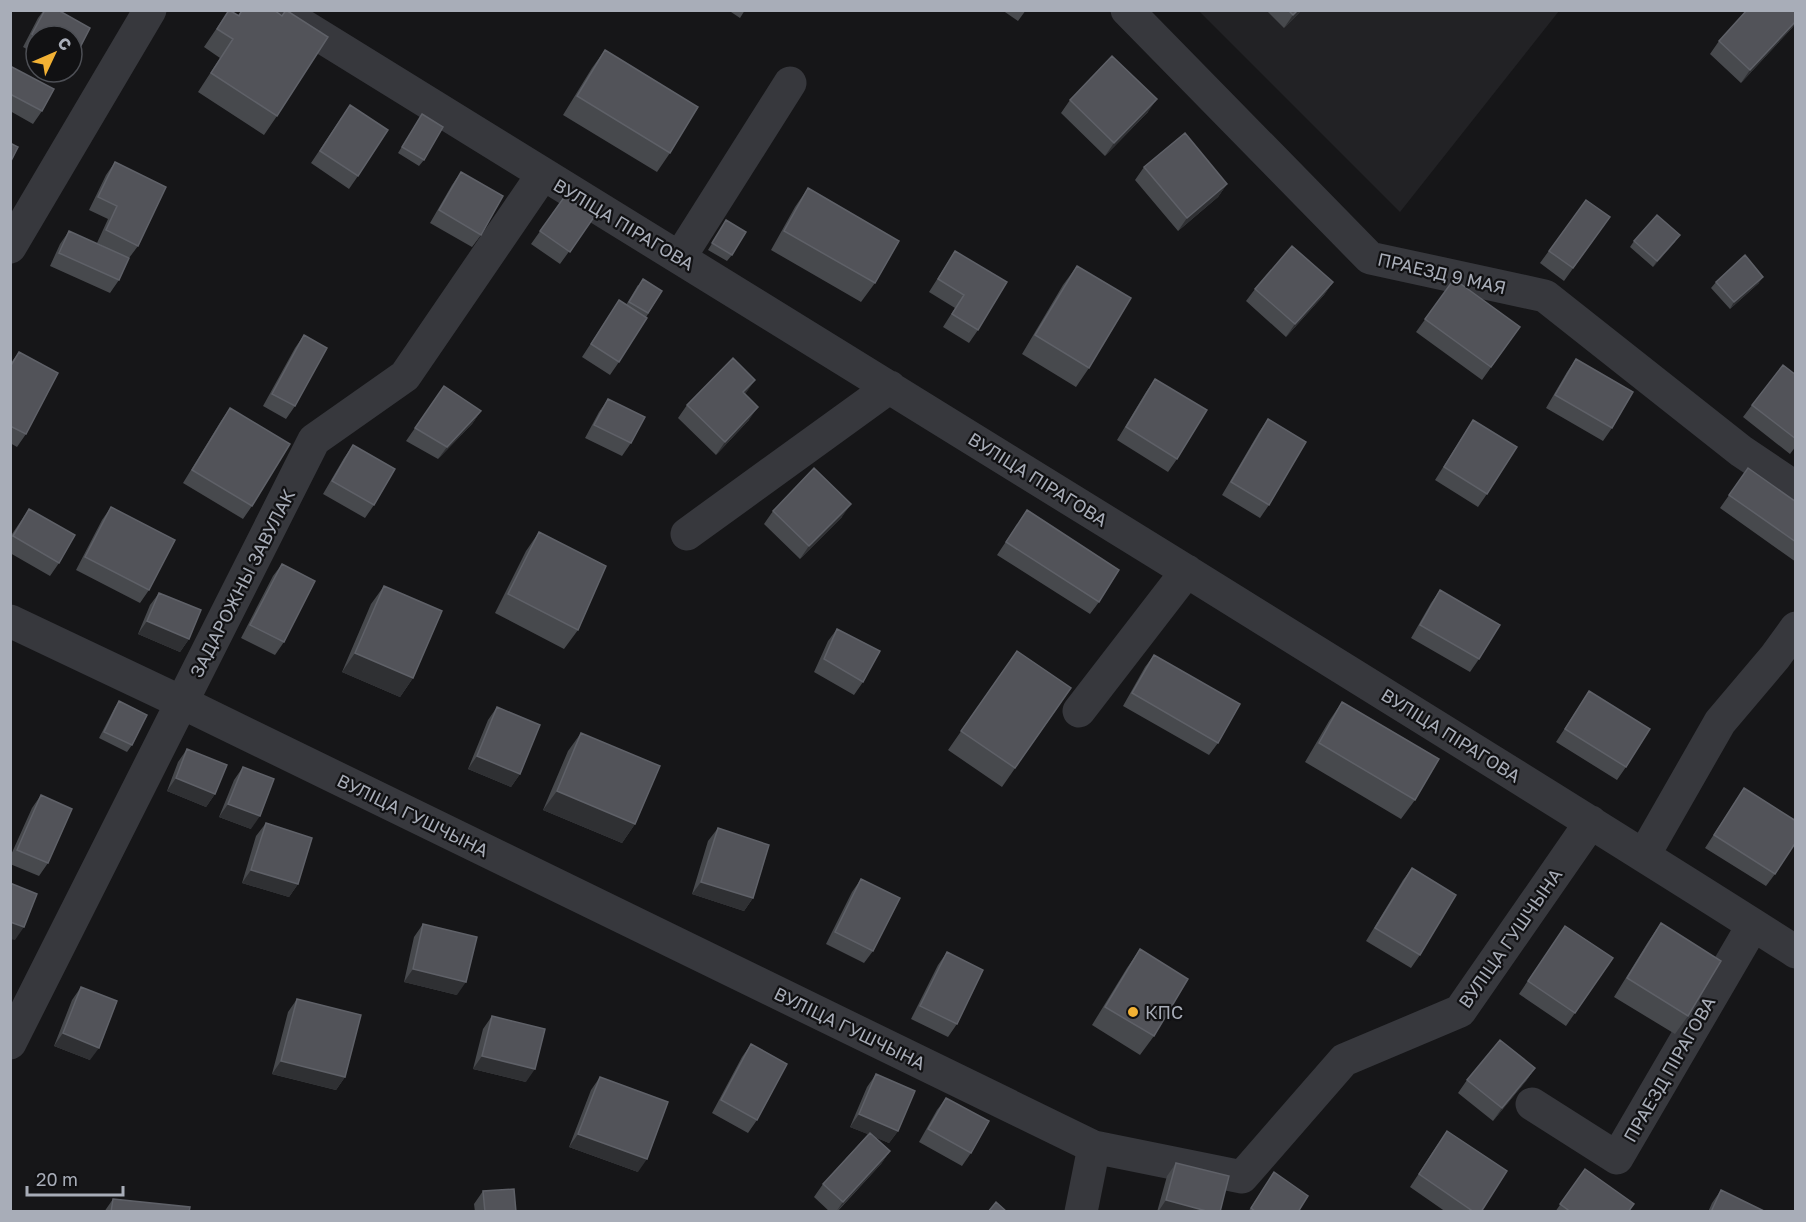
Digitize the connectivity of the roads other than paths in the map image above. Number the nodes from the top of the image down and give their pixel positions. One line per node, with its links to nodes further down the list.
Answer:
1 (150, 10): 6 (street)
2 (278, 10): 5 (street, ВУЛІЦА ПІРАГОВА)
3 (1127, 10): 9 (street, ПРАЕЗД 9 МАЯ)
4 (790, 83): 7 (street)
5 (543, 174): 7 (street, ВУЛІЦА ПІРАГОВА); 14 (street, ЗАДАРОЖНЫ ЗАВУЛАК)
6 (10, 247)
7 (680, 257): 8 (street, ВУЛІЦА ПІРАГОВА)
8 (890, 387): 10 (street); 11 (street, ВУЛІЦА ПІРАГОВА)
9 (1796, 488)
10 (687, 534)
11 (1187, 571): 15 (street); 16 (street, ВУЛІЦА ПІРАГОВА)
12 (10, 621): 14 (street, ВУЛІЦА ГУШЧЫНА)
13 (1796, 628): 17 (street)
14 (181, 702): 20 (street, ЗАДАРОЖНЫ ЗАВУЛАК); 22 (street, ВУЛІЦА ГУШЧЫНА)
15 (1079, 711)
16 (1591, 822): 17 (street, ВУЛІЦА ПІРАГОВА); 22 (street, ВУЛІЦА ГУШЧЫНА)
17 (1644, 855): 18 (street, ВУЛІЦА ПІРАГОВА)
18 (1753, 925): 19 (street, ВУЛІЦА ПІРАГОВА); 21 (street, ПРАЕЗД ПІРАГОВА)
19 (1796, 952)
20 (10, 1043)
21 (1532, 1104)
22 (1094, 1147): 23 (street)
23 (1081, 1212)

